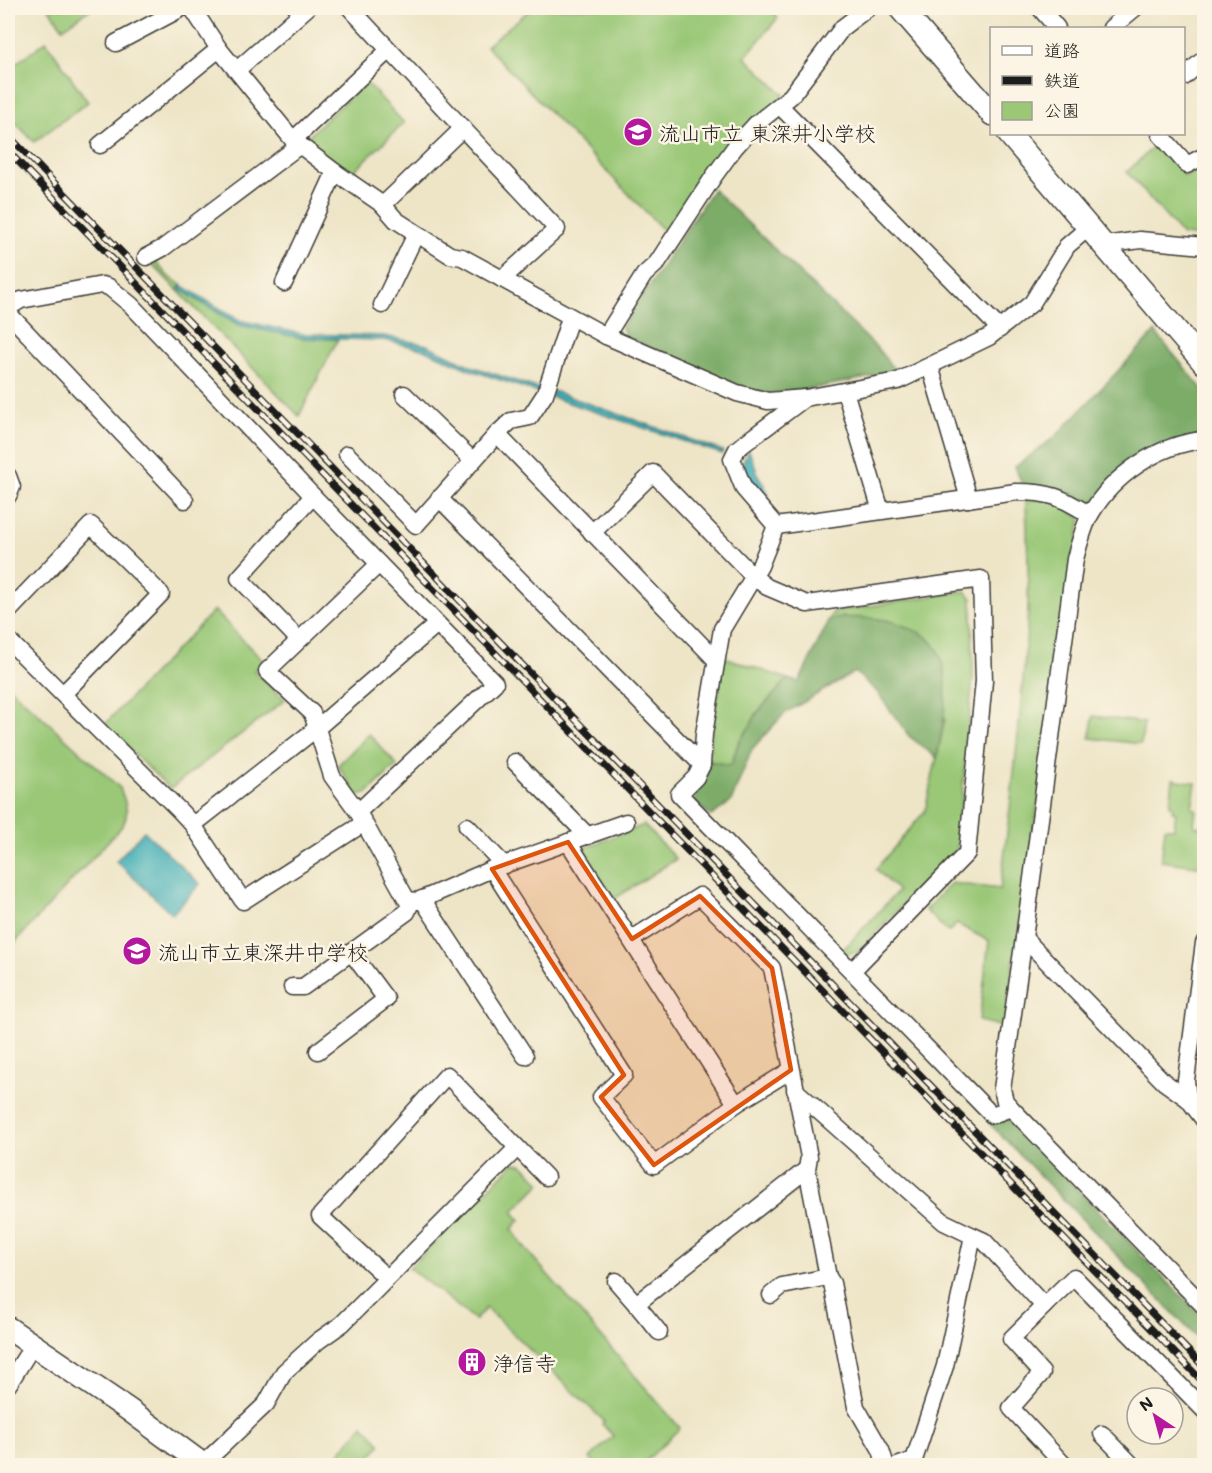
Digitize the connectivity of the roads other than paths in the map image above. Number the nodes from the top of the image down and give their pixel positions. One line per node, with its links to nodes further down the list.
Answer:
1 (182, 8): 11 (street)
2 (192, 8): 12 (street)
3 (307, 8): 15 (street)
4 (350, 8): 13 (street)
5 (868, 8): 17 (street)
6 (900, 8): 18 (street)
7 (1040, 8): 9 (street)
8 (1135, 8): 10 (street)
9 (1056, 27)
10 (1112, 27)
11 (116, 43)
12 (219, 49): 15 (street); 23 (street)
13 (389, 50): 19 (street); 22 (street)
14 (1204, 59): 16 (street)
15 (237, 70): 22 (street)
16 (1185, 76)
17 (780, 106): 39 (street); 40 (street)
18 (990, 112)
19 (463, 128): 26 (street); 33 (street)
20 (1010, 135): 27 (street)
21 (1161, 135): 24 (street)
22 (296, 142): 25 (street); 31 (street)
23 (100, 145)
24 (1204, 156)
25 (335, 172): 26 (street); 34 (street)
26 (383, 205): 28 (street)
27 (1089, 227): 29 (street); 39 (street)
28 (416, 234): 33 (street); 35 (street)
29 (1105, 245): 30 (street); 41 (street)
30 (1198, 245): 32 (street)
31 (146, 257)
32 (1204, 257)
33 (502, 279): 38 (street)
34 (284, 283)
35 (382, 305)
36 (8, 308): 52 (street)
37 (8, 313): 55 (street)
38 (570, 318): 40 (street); 46 (street)
39 (1000, 329): 42 (street)
40 (606, 336): 45 (street)
41 (1204, 363)
42 (930, 366): 43 (street); 54 (street)
43 (845, 391): 45 (street); 56 (street)
44 (404, 394): 49 (street)
45 (805, 398): 58 (street)
46 (497, 434): 49 (street); 59 (street)
47 (1204, 440): 57 (street)
48 (347, 454): 53 (street)
49 (472, 460): 53 (street)
50 (8, 476): 51 (street)
51 (8, 496)
52 (313, 496): 60 (street); 65 (street)
53 (439, 498): 70 (street)
54 (969, 499): 56 (street); 57 (street)
55 (185, 500)
56 (881, 511): 58 (street)
57 (1090, 516): 79 (street)
58 (776, 526): 61 (street)
59 (592, 533): 61 (street); 66 (street)
60 (379, 564): 63 (street); 65 (street)
61 (754, 577): 66 (street); 83 (street)
62 (8, 612): 67 (street)
63 (437, 624): 68 (street); 71 (street)
64 (8, 640): 67 (street)
65 (299, 640): 68 (street)
66 (716, 660): 70 (street)
67 (63, 694): 73 (street)
68 (317, 728): 71 (street); 73 (street)
69 (515, 762): 75 (street)
70 (702, 765): 83 (street)
71 (361, 817): 73 (street); 78 (street)
72 (626, 822): 75 (street)
73 (193, 825)
74 (467, 826): 77 (street)
75 (588, 836): 76 (street)
76 (568, 842): 77 (street); 80 (street)
77 (498, 867): 78 (street); 90 (street)
78 (417, 900): 82 (street); 86 (street)
79 (1024, 938): 89 (street); 91 (street)
80 (632, 939): 87 (street); 90 (street)
81 (1204, 944): 89 (street)
82 (351, 952): 84 (street); 85 (street)
83 (852, 971): 91 (street)
84 (291, 987)
85 (318, 1051)
86 (525, 1056)
87 (791, 1070): 88 (street); 90 (street)
88 (795, 1090): 94 (street); 96 (street)
89 (1196, 1100): 92 (street)
90 (736, 1104)
91 (1011, 1108): 103 (street)
92 (1204, 1120)
93 (518, 1148): 95 (street); 98 (street); 98 (street)
94 (807, 1169): 97 (street); 101 (street)
95 (546, 1177)
96 (973, 1236): 102 (street); 112 (street)
97 (828, 1277): 100 (street); 111 (street)
98 (387, 1278): 110 (street)
99 (616, 1281): 101 (street)
100 (771, 1295)
101 (636, 1304): 105 (street)
102 (1044, 1306): 108 (street); 113 (street)
103 (1204, 1306)
104 (8, 1328): 106 (street)
105 (659, 1332)
106 (33, 1345): 107 (street); 110 (street)
107 (8, 1385)
108 (1204, 1410)
109 (1102, 1434): 114 (street)
110 (204, 1465)
111 (886, 1466)
112 (897, 1466)
113 (1065, 1466)
114 (1133, 1466)

